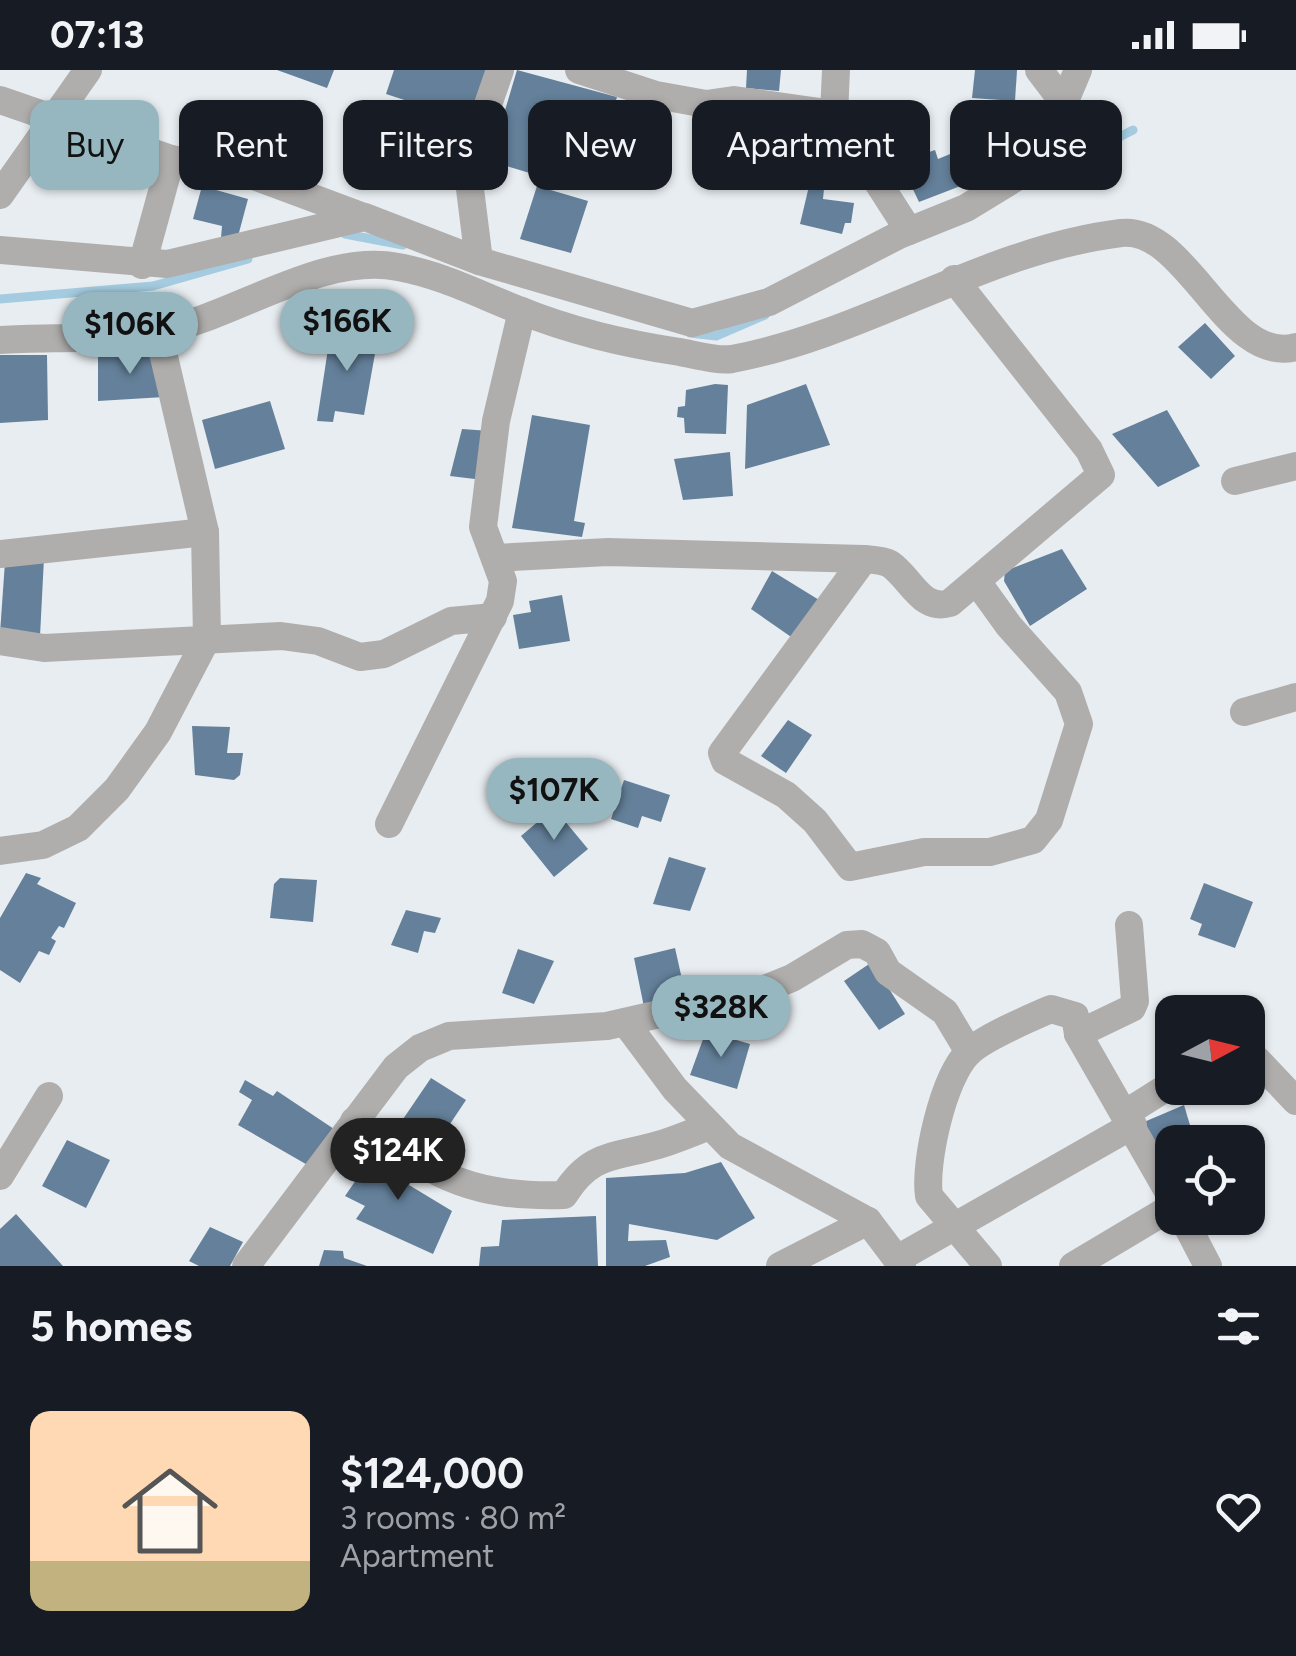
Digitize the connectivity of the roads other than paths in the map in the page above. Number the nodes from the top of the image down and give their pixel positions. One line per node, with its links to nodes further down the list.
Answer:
1 (88, 70): 8 (street)
2 (500, 70): 23 (street)
3 (578, 70): 12 (street)
4 (836, 70): 9 (street)
5 (1040, 70): 10 (street)
6 (1078, 70): 11 (street)
7 (0, 100): 13 (street)
8 (68, 100)
9 (835, 100)
10 (1062, 100)
11 (1065, 100)
12 (692, 101)
13 (30, 111)
14 (30, 153): 19 (street)
15 (159, 155): 16 (street)
16 (171, 159): 20 (street); 24 (street)
17 (883, 190): 21 (street)
18 (996, 190): 21 (street)
19 (0, 195)
20 (365, 217): 23 (street); 24 (street)
21 (909, 231): 23 (street)
22 (0, 250): 24 (street)
23 (479, 261)
24 (142, 265)
25 (954, 278): 26 (street); 29 (street); 36 (street)
26 (522, 311): 27 (street); 34 (street)
27 (158, 332): 28 (street); 32 (street)
28 (0, 340)
29 (1296, 347)
30 (1296, 466): 31 (street)
31 (1235, 481)
32 (205, 532): 33 (street); 38 (street)
33 (0, 554)
34 (495, 558): 35 (street); 37 (street)
35 (864, 559): 36 (street); 36 (street)
36 (978, 583)
37 (493, 617): 38 (street); 42 (street)
38 (207, 638): 39 (street); 43 (street)
39 (0, 641)
40 (1296, 697): 41 (street)
41 (1244, 712)
42 (389, 824)
43 (0, 850)
44 (1129, 925): 46 (street)
45 (626, 1022): 47 (street); 53 (street); 54 (street)
46 (1078, 1034): 47 (street); 52 (street)
47 (969, 1052): 59 (street)
48 (1265, 1068): 51 (street)
49 (50, 1096): 56 (street)
50 (1155, 1098): 52 (street)
51 (1296, 1101)
52 (1130, 1119): 55 (street); 59 (street)
53 (354, 1121): 54 (street); 62 (street)
54 (710, 1126): 58 (street)
55 (1155, 1166)
56 (0, 1176)
57 (1155, 1217): 65 (street)
58 (868, 1222): 61 (street); 63 (street)
59 (951, 1225): 61 (street); 64 (street)
60 (1191, 1235): 66 (street)
61 (900, 1262)
62 (246, 1266)
63 (780, 1266)
64 (988, 1266)
65 (1073, 1266)
66 (1208, 1266)

